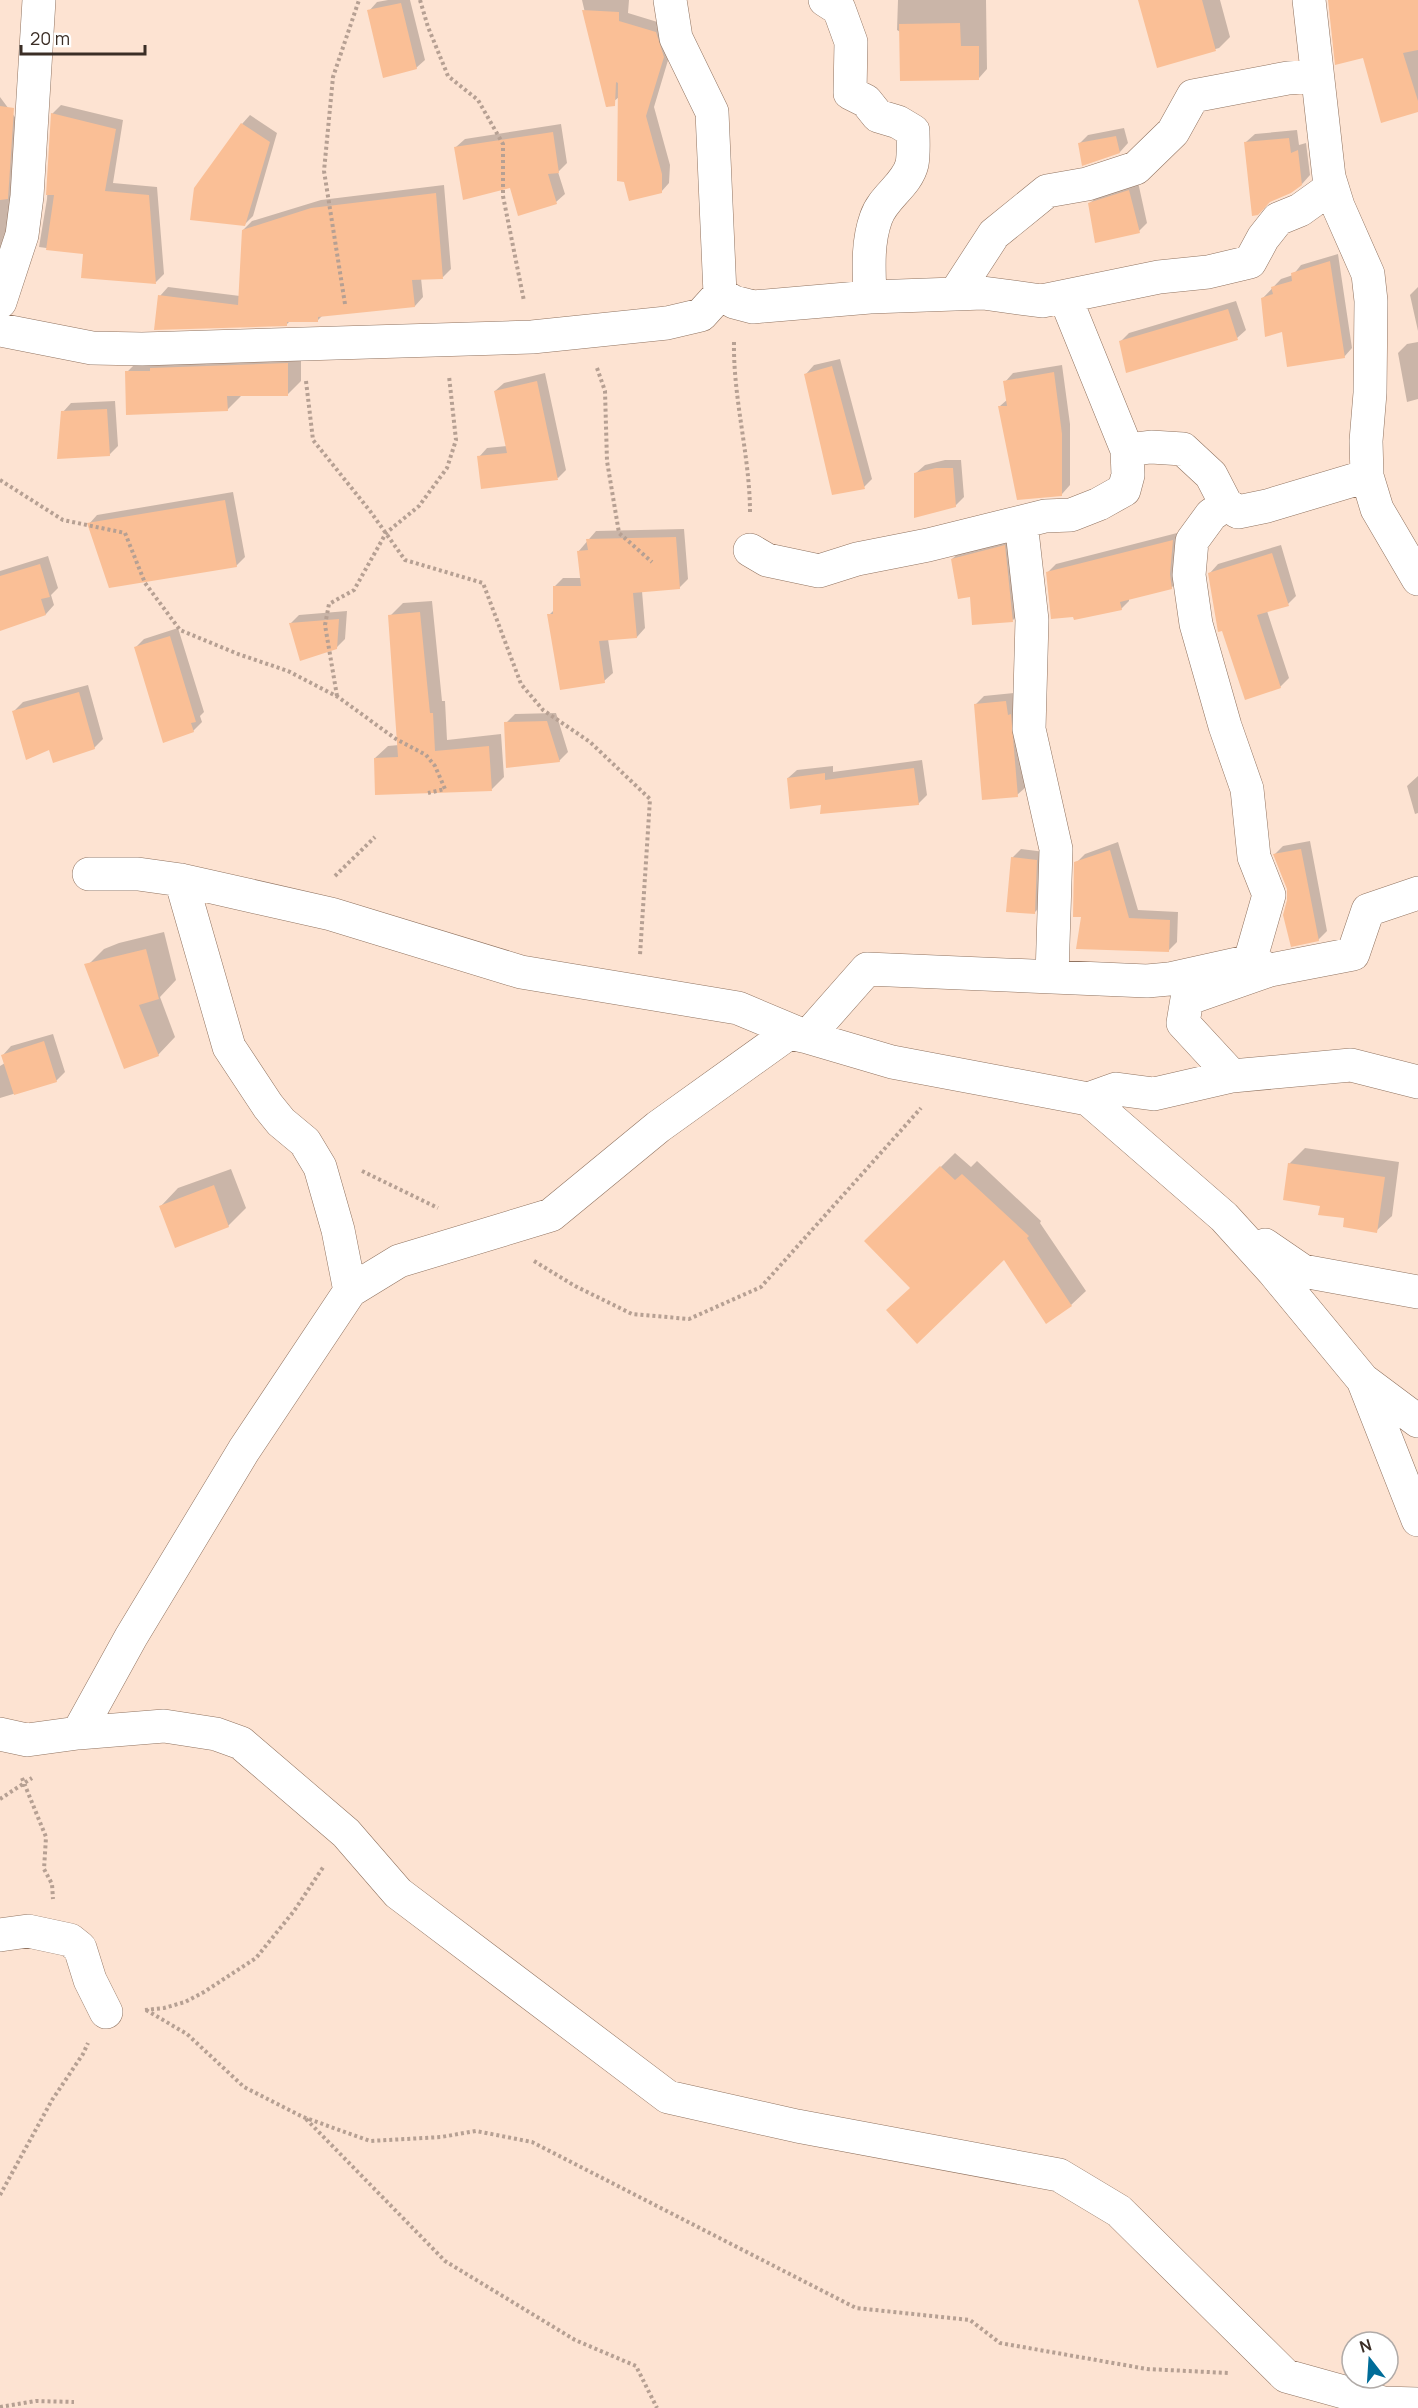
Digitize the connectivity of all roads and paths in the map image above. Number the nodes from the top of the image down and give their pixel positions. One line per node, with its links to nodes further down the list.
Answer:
1 (39, 0): 9 (street)
2 (359, 0): 20 (path)
3 (420, 0): 18 (path)
4 (670, 0): 15 (street)
5 (825, 0): 13 (street)
6 (1309, 0): 7 (street)
7 (1317, 76): 8 (street); 11 (street)
8 (1332, 187): 14 (street); 23 (street)
9 (27, 196): 10 (street); 12 (street)
10 (0, 214)
11 (955, 294): 13 (street); 14 (street)
12 (1, 296)
13 (870, 297): 15 (street)
14 (1065, 297): 22 (street)
15 (727, 298): 17 (street); 28 (path)
16 (0, 330): 21 (street)
17 (583, 331): 18 (street); 29 (path)
18 (532, 337): 19 (street)
19 (445, 341): 20 (street); 27 (path)
20 (351, 343): 21 (street)
21 (301, 344): 27 (path)
22 (1127, 450): 25 (street); 26 (street)
23 (1367, 476): 25 (street); 30 (street)
24 (0, 480): 31 (path)
25 (1226, 504): 38 (street)
26 (1021, 522): 28 (street); 39 (street)
27 (386, 533): 31 (path); 40 (path)
28 (750, 550)
29 (652, 562)
30 (1418, 579)
31 (338, 697): 32 (path)
32 (428, 793)
33 (375, 837): 37 (path)
34 (89, 874): 35 (street)
35 (180, 880): 37 (street); 46 (street)
36 (1418, 893): 38 (street)
37 (302, 908): 40 (street)
38 (1260, 966): 39 (street); 43 (street)
39 (1052, 976): 41 (street)
40 (638, 991): 41 (street)
41 (807, 1037): 42 (street); 48 (street)
42 (951, 1074): 45 (street); 48 (path)
43 (1232, 1076): 44 (street); 45 (street)
44 (1418, 1082)
45 (1088, 1099): 47 (street)
46 (305, 1142): 48 (path); 49 (street)
47 (1224, 1217): 50 (street); 51 (street)
48 (490, 1233): 49 (street)
49 (350, 1291): 54 (street)
50 (1418, 1292)
51 (1363, 1380): 52 (street); 53 (street)
52 (1418, 1421)
53 (1418, 1520)
54 (78, 1733): 55 (street); 57 (street)
55 (0, 1734)
56 (20, 1774): 59 (path)
57 (346, 1833): 60 (path); 64 (street)
58 (0, 1935): 59 (street)
59 (54, 1935): 61 (street)
60 (146, 2010): 61 (path); 62 (path)
61 (106, 2012): 63 (path)
62 (303, 2117): 64 (path); 68 (path)
63 (0, 2195)
64 (1286, 2376): 66 (street)
65 (74, 2402): 67 (path)
66 (1418, 2404)
67 (0, 2407)
68 (657, 2408)

